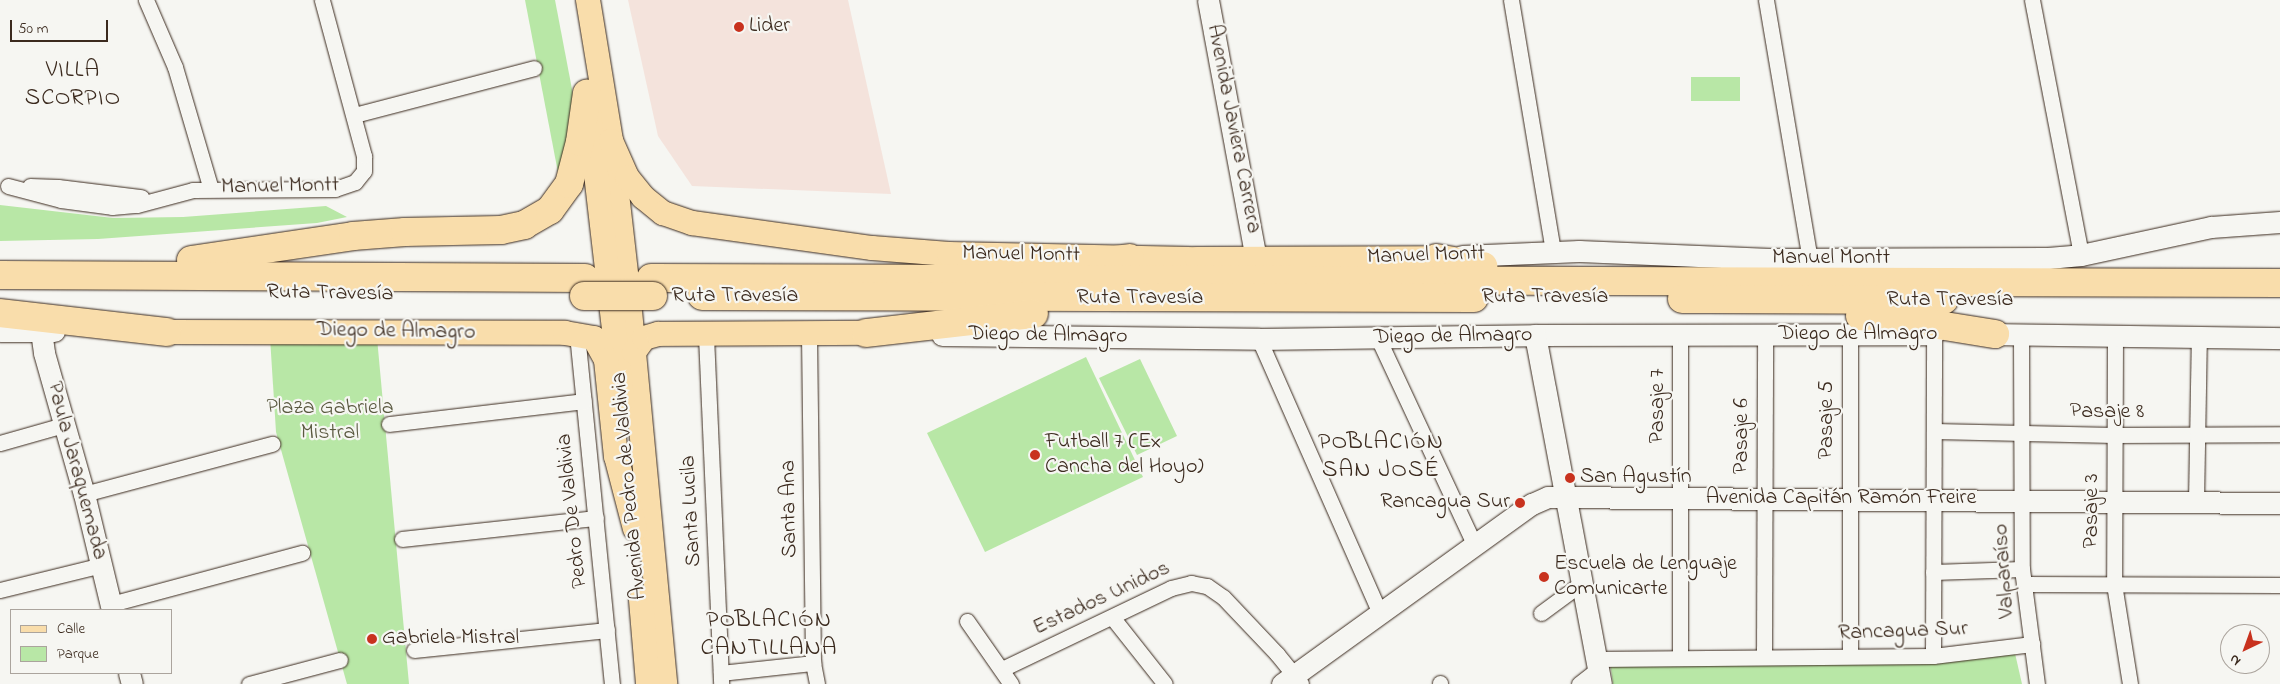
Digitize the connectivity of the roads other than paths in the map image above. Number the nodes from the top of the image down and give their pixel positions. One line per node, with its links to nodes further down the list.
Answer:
1 (146, 0): 14 (street)
2 (322, 0): 11 (street, Manuel Montt)
3 (574, 0): 10 (main road)
4 (588, 0): 12 (main road)
5 (1208, 0): 20 (main road, Avenida Javiera Carrera)
6 (1511, 0): 16 (street)
7 (1766, 0): 21 (street)
8 (2032, 0): 17 (street)
9 (534, 68): 11 (street)
10 (587, 93): 23 (highway); 28 (main road)
11 (354, 115): 14 (street, Manuel Montt)
12 (611, 141): 18 (main road, Manuel Montt); 28 (main road)
13 (4, 186): 14 (street, Manuel Montt)
14 (212, 189)
15 (2280, 222): 17 (main road, Manuel Montt)
16 (1553, 251): 19 (main road, Manuel Montt); 21 (main road, Manuel Montt)
17 (2081, 255): 21 (main road, Manuel Montt)
18 (1130, 258): 20 (main road, Manuel Montt); 24 (highway)
19 (1436, 258): 20 (main road, Manuel Montt); 25 (highway)
20 (1256, 259)
21 (1810, 259)
22 (0, 275): 23 (highway, Ruta Travesía)
23 (104, 275): 27 (highway, Ruta Travesía)
24 (985, 278): 25 (highway, Ruta Travesía); 28 (highway, Ruta Travesía)
25 (1566, 279): 26 (highway, Ruta Travesía)
26 (2280, 283)
27 (585, 287): 28 (highway, Ruta Travesía, bridge); 29 (highway, Ruta Travesía)
28 (635, 288): 30 (highway, Ruta Travesía); 52 (main road, Avenida Pedro de Valdivia); 74 (main road, Avenida Pedro de Valdivia)
29 (0, 293)
30 (1148, 299): 31 (highway, Ruta Travesía); 37 (highway)
31 (1753, 300): 32 (highway, Ruta Travesía); 43 (highway)
32 (2280, 302)
33 (0, 313): 36 (highway)
34 (0, 331): 35 (main road, Diego de Almagro)
35 (42, 331): 36 (main road, Diego de Almagro); 55 (main road, Paula Jaraquemada)
36 (167, 332): 38 (main road, Diego de Almagro)
37 (866, 333): 39 (main road, Diego de Almagro); 51 (main road, Diego de Almagro)
38 (577, 334): 53 (street, Pedro De Valdivia); 74 (main road, Diego de Almagro)
39 (809, 334): 46 (main road, Diego de Almagro); 99 (street, Santa Ana)
40 (1680, 334): 44 (main road, Diego de Almagro); 45 (main road, Diego de Almagro); 65 (street, Pasaje 7)
41 (1850, 334): 42 (main road, Diego de Almagro); 45 (main road, Diego de Almagro); 67 (street, Pasaje 5)
42 (1934, 334): 43 (main road, Diego de Almagro); 56 (street)
43 (2008, 334): 47 (main road, Diego de Almagro); 57 (street, Valparaíso)
44 (1535, 335): 49 (main road, Diego de Almagro); 64 (main road)
45 (1765, 335): 66 (street, Pasaje 6)
46 (706, 336): 52 (main road, Diego de Almagro); 102 (street, Santa Lucila)
47 (2115, 336): 48 (main road, Diego de Almagro); 59 (street, Pasaje 3)
48 (2199, 337): 50 (main road, Diego de Almagro); 60 (street)
49 (1378, 338): 51 (main road, Diego de Almagro); 76 (street)
50 (2280, 338)
51 (1259, 339): 87 (street)
52 (634, 352): 107 (main road, Avenida Pedro de Valdivia)
53 (584, 401): 54 (street); 73 (street, Pedro De Valdivia)
54 (389, 424)
55 (63, 425): 61 (street); 63 (main road, Paula Jaraquemada)
56 (1934, 431): 57 (street, Pasaje 8); 68 (street)
57 (2022, 434): 59 (street, Pasaje 8); 69 (street, Valparaíso)
58 (2280, 434): 60 (street, Pasaje 8)
59 (2114, 435): 60 (street, Pasaje 8); 70 (street, Pasaje 3)
60 (2197, 435): 71 (street)
61 (0, 443)
62 (272, 444): 63 (street)
63 (84, 494): 78 (main road, Paula Jaraquemada)
64 (1565, 498): 65 (main road, Avenida Capitán Ramón Freire); 76 (main road, Avenida Capitán Ramón Freire); 81 (main road)
65 (1680, 498): 66 (main road, Avenida Capitán Ramón Freire); 97 (street, Pasaje 7)
66 (1764, 498): 67 (main road, Avenida Capitán Ramón Freire); 96 (street, Pasaje 6)
67 (1848, 499): 68 (main road, Avenida Capitán Ramón Freire); 94 (street, Pasaje 5)
68 (1934, 500): 69 (main road, Avenida Capitán Ramón Freire); 80 (street)
69 (2022, 500): 70 (main road, Avenida Capitán Ramón Freire); 79 (street, Valparaíso)
70 (2114, 502): 71 (main road, Avenida Capitán Ramón Freire); 83 (street, Pasaje 3)
71 (2196, 502): 72 (main road, Avenida Capitán Ramón Freire)
72 (2280, 503)
73 (596, 518): 75 (street); 91 (street, Pedro De Valdivia)
74 (635, 529): 106 (main road, Avenida Pedro de Valdivia)
75 (402, 539)
76 (1475, 546): 87 (main road, Avenida Capitán Ramón Freire)
77 (302, 553): 86 (street)
78 (102, 565): 85 (street); 86 (main road, Paula Jaraquemada)
79 (2022, 569): 80 (street); 82 (street, Valparaíso)
80 (1933, 572): 95 (street)
81 (1583, 582): 88 (street); 101 (main road)
82 (2024, 584): 83 (street); 92 (street, Valparaíso)
83 (2114, 584): 84 (street); 113 (street, Pasaje 3)
84 (2280, 585)
85 (0, 590)
86 (112, 607)
87 (1380, 613): 103 (main road, Avenida Capitán Ramón Freire)
88 (1541, 613)
89 (1112, 617): 100 (street, Estados Unidos); 103 (street, Estados Unidos); 110 (street)
90 (967, 621): 100 (street)
91 (607, 630): 93 (street); 105 (street, Pedro De Valdivia)
92 (2032, 644): 95 (street, Rancagua Sur); 112 (street, Valparaíso)
93 (414, 650)
94 (1850, 656): 95 (street, Rancagua Sur); 96 (street, Rancagua Sur)
95 (1933, 656)
96 (1764, 657): 97 (street, Rancagua Sur)
97 (1680, 658): 101 (street, Rancagua Sur)
98 (340, 660): 104 (street)
99 (813, 663): 102 (street); 108 (street, Santa Ana)
100 (1002, 670): 109 (street)
101 (1599, 671): 111 (street)
102 (721, 678)
103 (1293, 681)
104 (249, 684)
105 (612, 684)
106 (648, 684)
107 (665, 684)
108 (817, 684)
109 (1012, 684)
110 (1165, 684)
111 (1579, 684)
112 (2038, 684)
113 (2130, 684)

